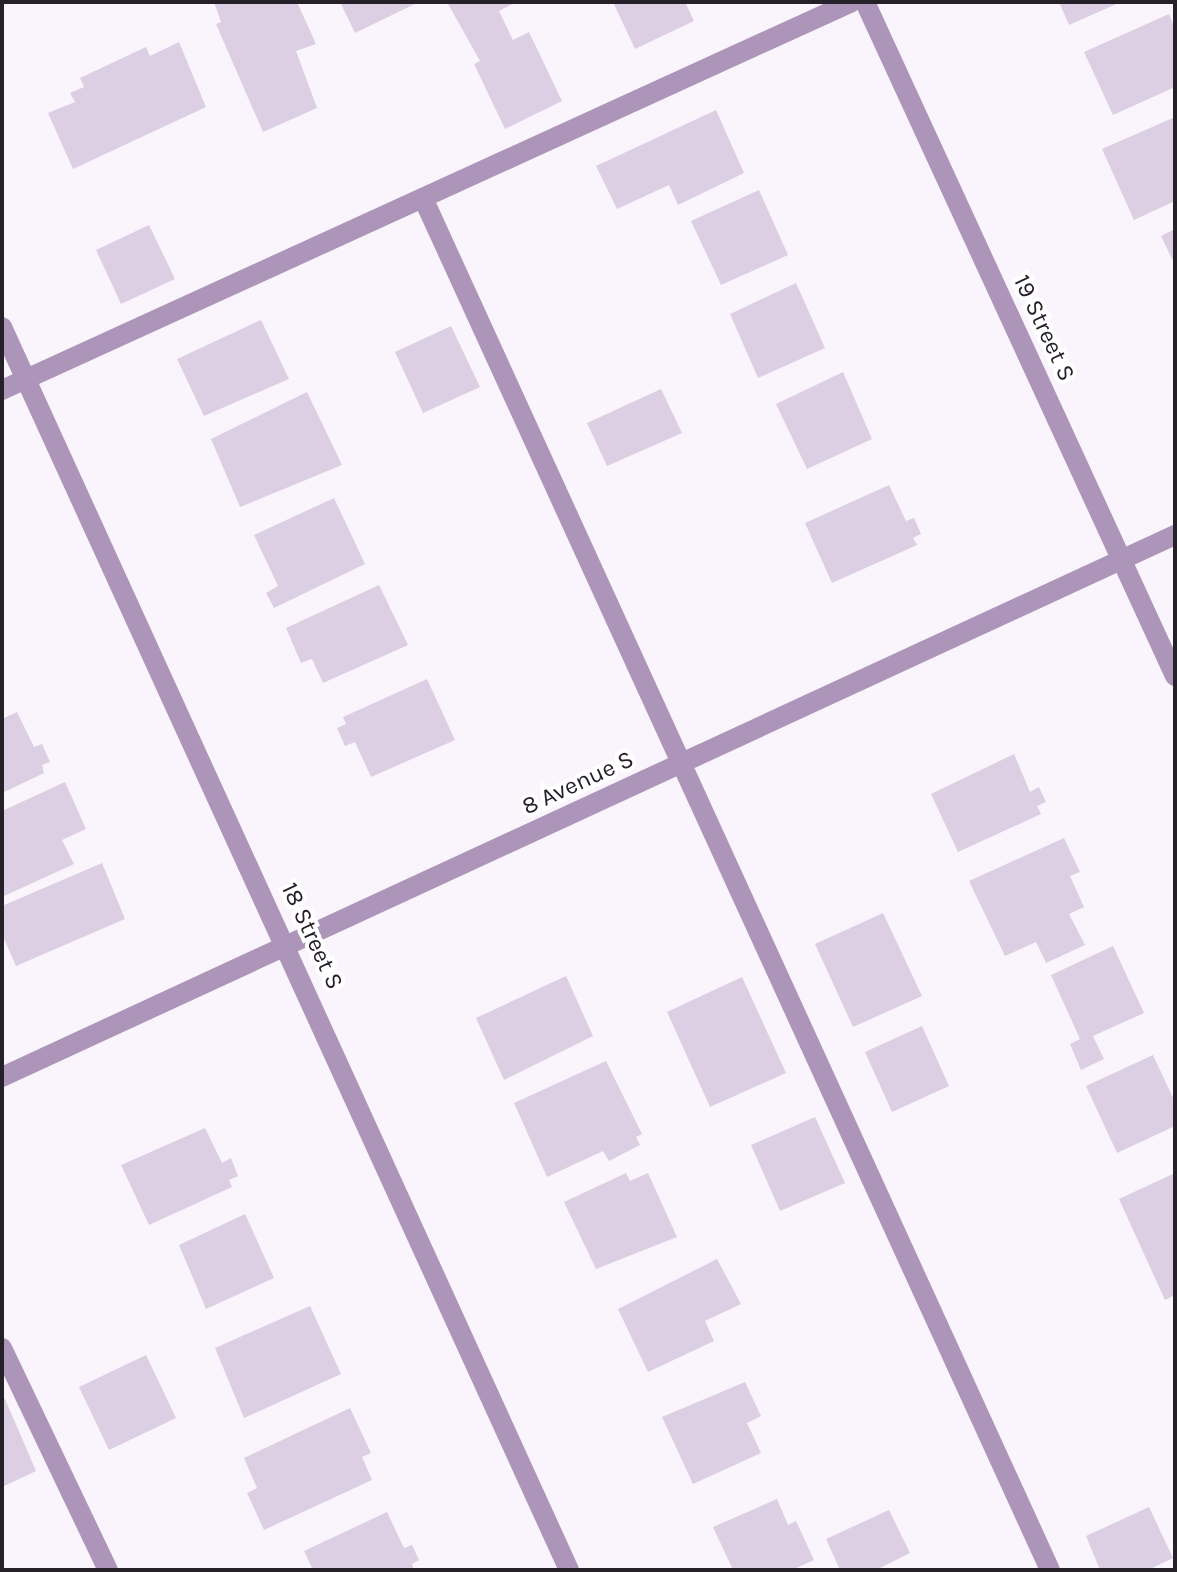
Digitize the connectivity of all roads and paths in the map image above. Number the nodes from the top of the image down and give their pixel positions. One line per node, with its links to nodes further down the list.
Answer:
1 (852, 2): 3 (street)
2 (865, 2): 8 (street, 19 Street S)
3 (423, 198): 5 (street); 10 (street)
4 (2, 327): 5 (street, 18 Street S)
5 (26, 379): 6 (street); 11 (street, 18 Street S)
6 (2, 390)
7 (1175, 535): 8 (street, 8 Avenue S)
8 (1121, 559): 9 (street, 19 Street S); 10 (street, 8 Avenue S)
9 (1175, 676)
10 (683, 763): 11 (street, 8 Avenue S); 16 (street)
11 (289, 946): 12 (street, 8 Avenue S); 15 (street, 18 Street S)
12 (2, 1077)
13 (2, 1348): 14 (street)
14 (108, 1570)
15 (569, 1570)
16 (1050, 1570)

